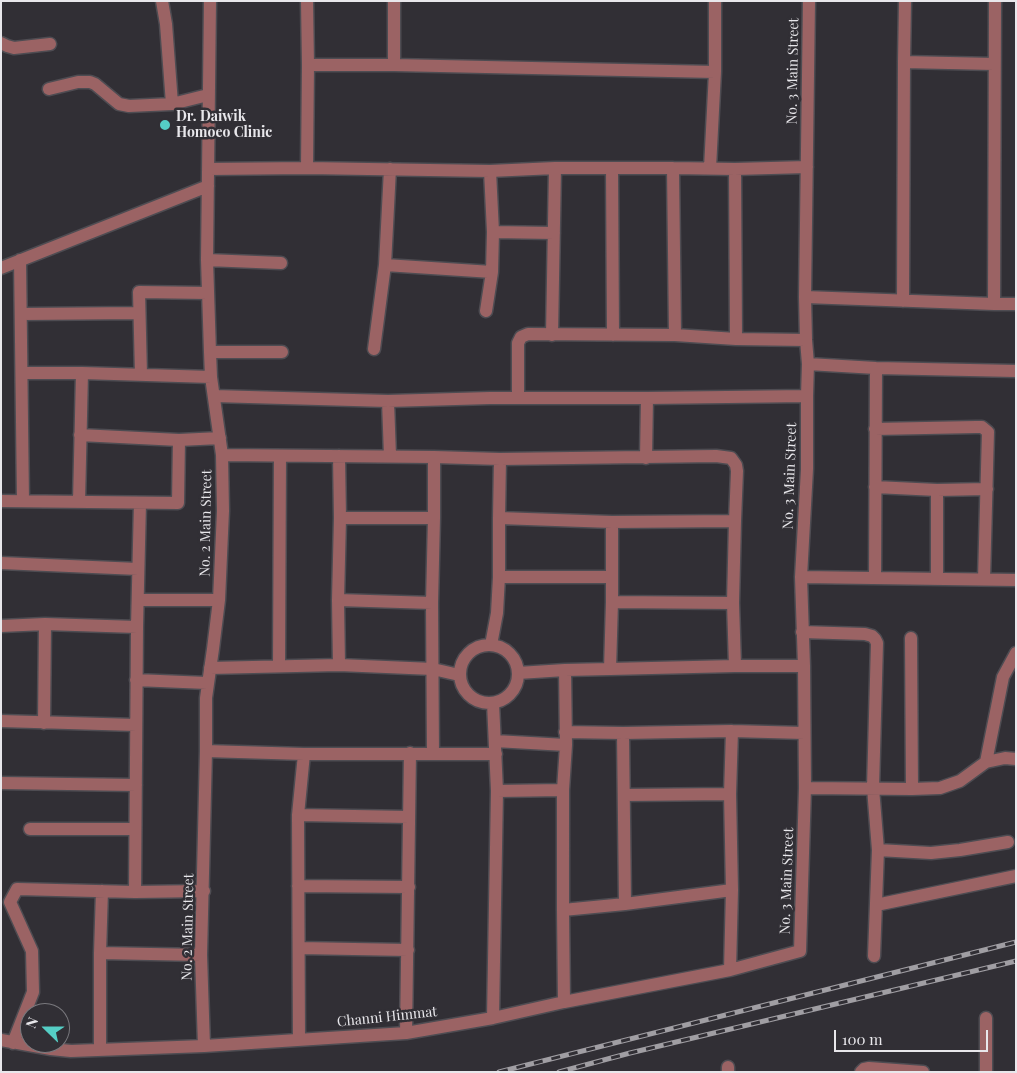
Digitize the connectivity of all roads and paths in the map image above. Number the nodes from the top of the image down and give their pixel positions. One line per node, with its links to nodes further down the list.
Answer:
1 (162, 1): 18 (street)
2 (210, 1): 17 (street, No. 2 Main Street)
3 (307, 1): 13 (street)
4 (394, 1): 14 (street)
5 (715, 1): 15 (street)
6 (809, 1): 19 (street, No. 3 Main Street)
7 (905, 1): 11 (street)
8 (995, 1): 12 (street)
9 (1, 43): 10 (street)
10 (50, 44)
11 (904, 62): 12 (street); 40 (street)
12 (994, 64): 41 (street)
13 (308, 65): 14 (street); 20 (street)
14 (394, 65): 15 (street)
15 (715, 72): 24 (street)
16 (49, 89): 18 (street)
17 (208, 95): 18 (street); 25 (street, No. 2 Main Street)
18 (172, 104)
19 (807, 167): 27 (street); 39 (street, No. 3 Main Street)
20 (307, 168): 25 (street); 26 (street)
21 (555, 168): 22 (street); 28 (street); 31 (street)
22 (612, 168): 23 (street); 47 (street)
23 (673, 168): 24 (street); 48 (street)
24 (710, 168): 27 (street)
25 (208, 169): 29 (street, No. 2 Main Street)
26 (390, 169): 28 (street); 35 (street)
27 (735, 169): 49 (street)
28 (490, 171): 30 (street)
29 (208, 186): 32 (street); 33 (street, No. 2 Main Street)
30 (493, 232): 31 (street); 37 (street)
31 (554, 233): 46 (street)
32 (20, 260): 36 (street); 45 (street)
33 (207, 260): 34 (street); 38 (street, No. 2 Main Street)
34 (281, 263)
35 (385, 266): 37 (street); 51 (street)
36 (1, 268)
37 (492, 272): 43 (street)
38 (208, 293): 44 (street); 52 (street, No. 2 Main Street)
39 (806, 297): 40 (street); 50 (street, No. 3 Main Street)
40 (903, 300): 41 (street)
41 (994, 304): 42 (street)
42 (1016, 304)
43 (486, 311)
44 (139, 313): 45 (street); 59 (street)
45 (22, 314): 57 (street)
46 (552, 335): 47 (street); 63 (street)
47 (613, 335): 48 (street)
48 (675, 335): 49 (street)
49 (736, 339): 50 (street)
50 (806, 340): 54 (street, No. 3 Main Street)
51 (374, 348)
52 (210, 352): 53 (street); 60 (street, No. 2 Main Street)
53 (282, 352)
54 (808, 364): 55 (street); 62 (street, No. 3 Main Street)
55 (876, 368): 56 (street); 66 (street)
56 (1016, 371)
57 (22, 373): 58 (street); 81 (street)
58 (82, 373): 59 (street); 67 (street)
59 (141, 374): 60 (street)
60 (211, 376): 61 (street, No. 2 Main Street)
61 (214, 396): 65 (street); 68 (street, No. 2 Main Street)
62 (807, 396): 64 (street); 93 (street, No. 3 Main Street)
63 (518, 397): 64 (street); 65 (street)
64 (647, 398): 75 (street)
65 (388, 401): 73 (street)
66 (875, 429): 77 (street); 78 (street)
67 (80, 436): 69 (street); 82 (street)
68 (220, 438): 69 (street); 70 (street, No. 2 Main Street)
69 (178, 440): 83 (street)
70 (222, 455): 71 (street); 99 (street, No. 2 Main Street)
71 (280, 456): 72 (street); 112 (street)
72 (339, 456): 73 (street); 84 (street)
73 (390, 456): 74 (street)
74 (434, 457): 76 (street); 85 (street)
75 (646, 458): 76 (street); 87 (street)
76 (500, 459): 86 (street)
77 (875, 487): 79 (street); 94 (street)
78 (987, 489): 79 (street); 96 (street)
79 (937, 490): 95 (street)
80 (1, 501): 81 (street)
81 (24, 502): 82 (street)
82 (79, 502): 83 (street)
83 (140, 503): 90 (street)
84 (340, 518): 85 (street); 100 (street)
85 (434, 518): 102 (street)
86 (498, 518): 88 (street); 91 (street)
87 (735, 521): 88 (street); 103 (street)
88 (612, 522): 92 (street)
89 (1, 563): 90 (street)
90 (138, 569): 98 (street)
91 (499, 577): 92 (street); 109 (street)
92 (611, 577): 101 (street)
93 (801, 577): 94 (street); 107 (street, No. 3 Main Street)
94 (875, 578): 95 (street)
95 (937, 579): 96 (street)
96 (984, 580): 97 (street)
97 (1016, 580)
98 (138, 600): 99 (street); 106 (street)
99 (219, 600): 115 (street, No. 2 Main Street)
100 (338, 600): 102 (street); 111 (street)
101 (612, 602): 103 (street); 117 (street)
102 (432, 603): 116 (street)
103 (734, 603): 113 (street)
104 (45, 624): 105 (street); 106 (street); 125 (street)
105 (1, 626)
106 (137, 627): 121 (street)
107 (802, 632): 114 (street, No. 3 Main Street); 142 (street)
108 (911, 638): 143 (street)
109 (491, 645): 119 (street); 120 (street)
110 (1016, 653): 138 (street)
111 (339, 665): 112 (street); 116 (street)
112 (279, 666): 115 (street)
113 (736, 666): 114 (street); 117 (street)
114 (804, 666): 129 (street, No. 3 Main Street)
115 (210, 668): 122 (street, No. 2 Main Street)
116 (433, 669): 120 (street); 135 (street)
117 (610, 669): 118 (street)
118 (564, 670): 119 (street); 130 (street)
119 (518, 673): 123 (street)
120 (459, 675): 123 (street)
121 (136, 680): 122 (street); 126 (street)
122 (207, 683): 132 (street, No. 2 Main Street)
123 (493, 703): 131 (street)
124 (1, 722): 125 (street)
125 (44, 723): 126 (street)
126 (136, 725): 140 (street)
127 (732, 731): 128 (street); 129 (street); 146 (street)
128 (623, 733): 130 (street); 147 (street)
129 (804, 733): 141 (street, No. 3 Main Street)
130 (565, 738): 131 (street); 144 (street)
131 (495, 741): 136 (street)
132 (206, 751): 134 (street); 159 (street, No. 2 Main Street)
133 (410, 753): 134 (street); 135 (street); 149 (street)
134 (304, 754): 148 (street)
135 (433, 754): 136 (street)
136 (496, 754): 145 (street)
137 (1016, 759): 138 (street)
138 (986, 762): 143 (street)
139 (1, 783): 140 (street)
140 (136, 785): 151 (street)
141 (805, 788): 142 (street); 167 (street, No. 3 Main Street)
142 (873, 788): 143 (street); 153 (street)
143 (912, 789)
144 (563, 790): 145 (street); 164 (street)
145 (497, 791): 173 (street)
146 (730, 794): 147 (street); 157 (street)
147 (624, 795): 162 (street)
148 (298, 815): 149 (street); 155 (street)
149 (409, 817): 156 (street)
150 (30, 829): 151 (street)
151 (135, 829): 160 (street)
152 (1008, 842): 153 (street)
153 (878, 850): 163 (street)
154 (1016, 876): 163 (street)
155 (298, 886): 156 (street); 165 (street)
156 (409, 887): 166 (street)
157 (732, 890): 162 (street); 171 (street)
158 (102, 891): 160 (street); 161 (street); 168 (street)
159 (204, 891): 160 (street); 169 (street, No. 2 Main Street)
160 (134, 892)
161 (6, 901): 177 (street)
162 (625, 904): 164 (street)
163 (876, 905): 170 (street)
164 (563, 910): 172 (street)
165 (300, 948): 166 (street); 176 (street)
166 (408, 950): 175 (street)
167 (800, 951): 171 (street, Channi Himmat)
168 (100, 953): 169 (street); 179 (street)
169 (201, 955): 178 (street, No. 2 Main Street)
170 (874, 956)
171 (730, 970): 172 (street, Channi Himmat)
172 (564, 1002): 173 (street, Channi Himmat)
173 (493, 1018): 175 (street, Channi Himmat)
174 (986, 1018): 182 (street)
175 (406, 1033): 176 (street, Channi Himmat)
176 (299, 1040): 178 (street, Channi Himmat)
177 (7, 1041): 179 (street, Channi Himmat)
178 (204, 1046): 179 (street, Channi Himmat)
179 (100, 1049)
180 (861, 1072): 181 (street)
181 (923, 1072)
182 (986, 1072)

